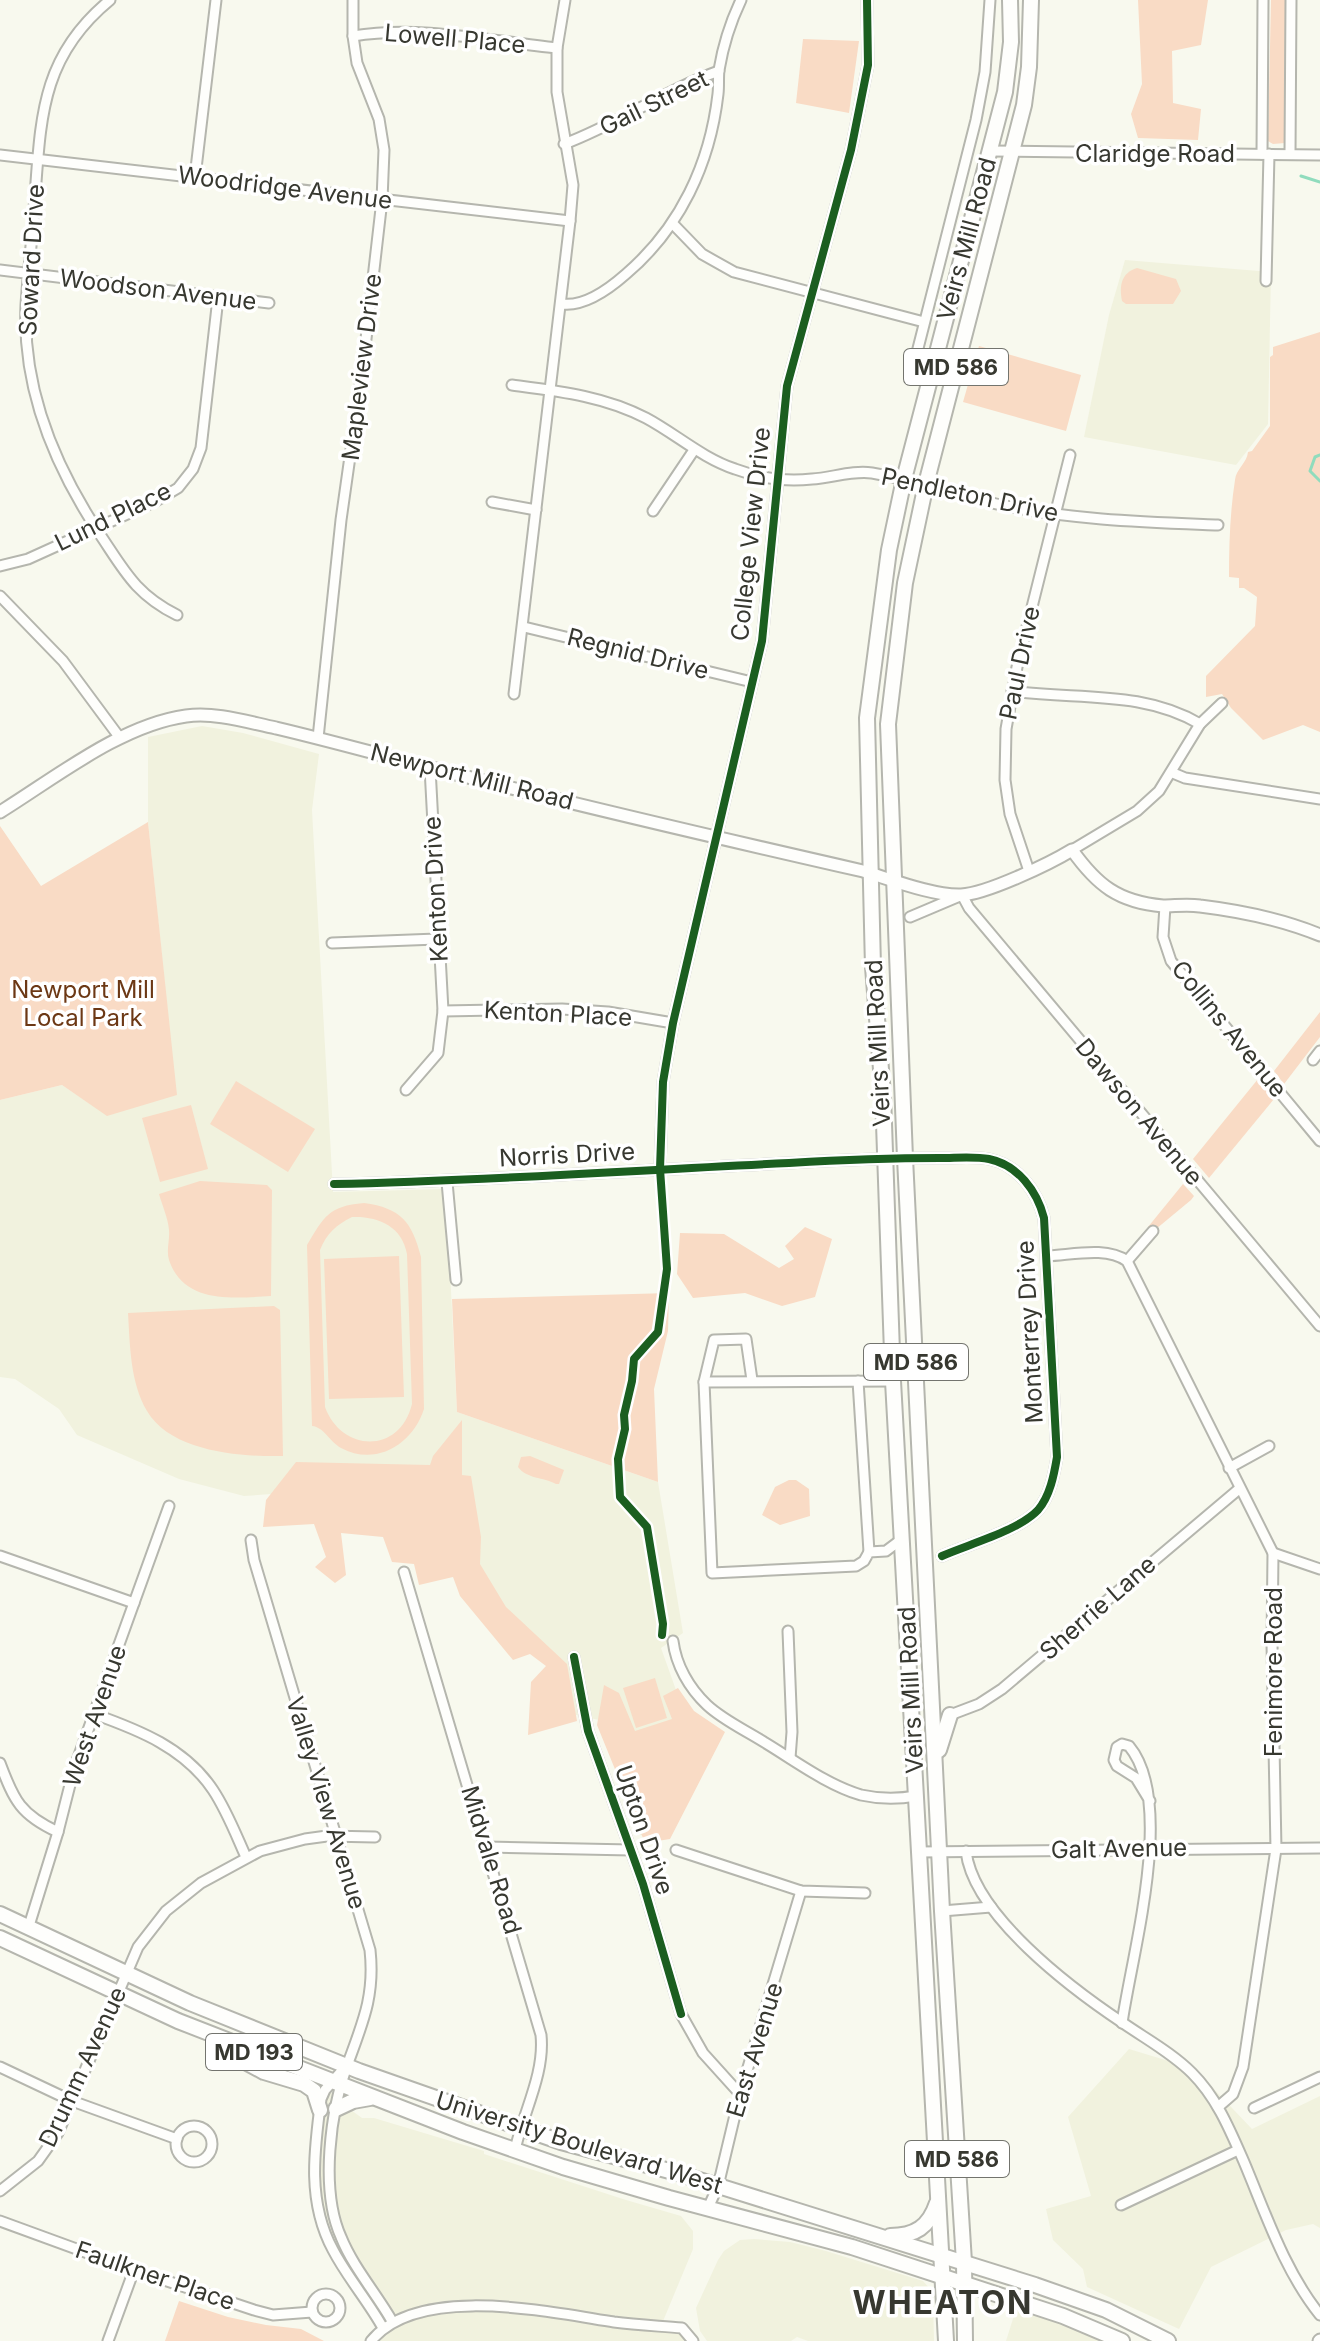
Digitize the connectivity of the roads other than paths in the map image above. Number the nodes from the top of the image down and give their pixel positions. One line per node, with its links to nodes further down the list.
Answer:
1 (110, 0): 22 (street, Soward Drive)
2 (216, 0): 23 (street)
3 (353, 0): 12 (street, Mapleview Drive)
4 (565, 0): 13 (street)
5 (741, 0): 14 (street, Gail Street)
6 (867, 0): 30 (street, College View Drive)
7 (990, 0): 34 (street, Veirs Mill Road)
8 (1010, 0): 16 (main road, Veirs Mill Road / MD 586)
9 (1031, 0): 17 (main road, Veirs Mill Road / MD 586)
10 (1263, 0): 18 (street)
11 (1291, 0): 19 (street)
12 (353, 36): 13 (street, Lowell Place); 24 (street, Mapleview Drive)
13 (557, 48): 15 (street)
14 (719, 71): 15 (street, Gail Street); 26 (street)
15 (564, 144): 25 (street)
16 (990, 151): 17 (street, Claridge Road); 40 (main road, Veirs Mill Road / MD 586)
17 (1011, 152): 18 (street, Claridge Road); 42 (main road, Veirs Mill Road / MD 586)
18 (1266, 154): 19 (street, Claridge Road); 29 (street)
19 (1290, 154): 21 (street, Claridge Road)
20 (0, 155): 22 (street, Woodridge Avenue)
21 (1320, 155)
22 (38, 159): 23 (street, Woodridge Avenue); 28 (street, Soward Drive)
23 (195, 177): 24 (street, Woodridge Avenue)
24 (382, 200): 25 (street, Woodridge Avenue); 59 (street, Mapleview Drive)
25 (570, 221): 33 (street)
26 (673, 224): 30 (street); 33 (street)
27 (0, 270): 28 (street, Woodson Avenue)
28 (29, 275): 31 (street, Woodson Avenue); 48 (street, Soward Drive)
29 (1266, 281)
30 (813, 293): 34 (street); 41 (street, College View Drive)
31 (218, 298): 32 (street, Woodson Avenue); 48 (street, Lund Place)
32 (269, 303)
33 (562, 304): 37 (street)
34 (924, 322): 35 (street, Veirs Mill Road)
35 (912, 372)
36 (512, 385): 37 (street, Pendleton Drive)
37 (550, 390): 38 (street, Pendleton Drive); 44 (street)
38 (694, 450): 41 (street, Pendleton Drive); 45 (street)
39 (1070, 455): 46 (street, Paul Drive)
40 (904, 479): 41 (street, Pendleton Drive); 42 (street, Pendleton Drive); 67 (main road, Veirs Mill Road / MD 586)
41 (777, 480): 53 (street, College View Drive)
42 (926, 484): 46 (street, Pendleton Drive); 68 (main road, Veirs Mill Road / MD 586)
43 (492, 502): 44 (street)
44 (536, 510): 52 (street)
45 (653, 511)
46 (1056, 515): 47 (street, Pendleton Drive); 54 (street, Paul Drive)
47 (1218, 525)
48 (96, 528): 49 (street, Lund Place); 51 (street, Soward Drive)
49 (0, 566)
50 (0, 596): 58 (street)
51 (177, 615)
52 (524, 627): 53 (street, Regnid Drive); 55 (street)
53 (752, 682): 64 (street, College View Drive)
54 (1012, 691): 57 (street); 66 (street, Paul Drive)
55 (514, 694)
56 (1222, 703): 57 (street, Newport Mill Road)
57 (1200, 724): 61 (street, Newport Mill Road)
58 (120, 738): 59 (street, Newport Mill Road); 63 (street, Newport Mill Road)
59 (318, 738): 60 (street, Newport Mill Road)
60 (430, 768): 64 (street, Newport Mill Road); 73 (street, Kenton Drive)
61 (1173, 773): 62 (street); 65 (street, Newport Mill Road)
62 (1320, 799)
63 (0, 812)
64 (716, 837): 67 (street, Newport Mill Road); 76 (street, College View Drive)
65 (1072, 850): 66 (street, Newport Mill Road); 70 (street)
66 (1029, 871): 69 (street, Newport Mill Road)
67 (873, 874): 68 (street, Newport Mill Road); 81 (main road, Veirs Mill Road / MD 586)
68 (893, 881): 69 (street, Newport Mill Road); 81 (main road, Veirs Mill Road / MD 586)
69 (962, 895): 71 (street, Newport Mill Road); 89 (street, Dawson Avenue)
70 (1165, 906): 72 (street); 80 (street, Collins Avenue)
71 (910, 917)
72 (1320, 935)
73 (437, 939): 74 (street); 75 (street, Kenton Drive)
74 (332, 943)
75 (443, 1011): 76 (street, Kenton Place); 79 (street, Kenton Drive)
76 (673, 1023): 82 (street, College View Drive)
77 (1320, 1051): 78 (street)
78 (1313, 1060)
79 (406, 1090)
80 (1320, 1141)
81 (895, 1158): 82 (street, Norris Drive); 86 (street, Monterrey Drive); 92 (main road, Veirs Mill Road / MD 586); 116 (main road, Veirs Mill Road / MD 586)
82 (660, 1169): 83 (street, Norris Drive)
83 (447, 1182): 84 (street, Norris Drive); 88 (street)
84 (334, 1184)
85 (1153, 1231): 87 (street)
86 (1047, 1256): 87 (street); 104 (street, Monterrey Drive)
87 (1127, 1261): 95 (street, Fenimore Road)
88 (456, 1280)
89 (1320, 1326)
90 (752, 1380): 91 (street); 93 (street); 93 (street)
91 (858, 1381): 92 (street); 101 (street)
92 (893, 1381): 98 (main road, Veirs Mill Road / MD 586)
93 (704, 1382): 101 (street)
94 (1269, 1446): 95 (street)
95 (1229, 1468): 96 (street, Fenimore Road)
96 (1239, 1489): 102 (street, Fenimore Road); 113 (street, Sherrie Lane)
97 (169, 1506): 108 (street, West Avenue)
98 (902, 1539): 100 (street); 105 (main road, Veirs Mill Road / MD 586)
99 (251, 1540): 120 (street, Valley View Avenue)
100 (886, 1551): 101 (street); 105 (street)
101 (869, 1552)
102 (1273, 1553): 106 (street); 125 (street, Fenimore Road)
103 (0, 1556): 108 (street)
104 (942, 1556)
105 (903, 1563): 117 (main road, Veirs Mill Road / MD 586)
106 (1320, 1569)
107 (404, 1572): 122 (street, Midvale Road)
108 (134, 1603): 112 (street, West Avenue)
109 (788, 1631): 114 (street)
110 (673, 1641): 114 (street)
111 (574, 1657): 126 (street, Upton Drive)
112 (94, 1714): 119 (street, West Avenue); 131 (street)
113 (950, 1715): 116 (main road)
114 (790, 1758): 117 (street)
115 (0, 1763): 119 (street)
116 (935, 1766): 130 (main road, Veirs Mill Road / MD 586)
117 (916, 1796): 129 (main road, Veirs Mill Road / MD 586)
118 (1150, 1801): 118 (street); 123 (street)
119 (58, 1832): 137 (street, West Avenue)
120 (337, 1837): 121 (street, Drumm Avenue); 131 (street, Drumm Avenue); 143 (street, Valley View Avenue)
121 (375, 1837)
122 (487, 1847): 126 (street); 154 (street, Midvale Road)
123 (1151, 1848): 125 (street, Galt Avenue); 128 (street, Galt Avenue); 141 (street)
124 (1320, 1848): 125 (street, Galt Avenue)
125 (1276, 1849): 150 (street, Fenimore Road)
126 (631, 1850): 147 (street, Upton Drive)
127 (676, 1850): 132 (street)
128 (966, 1851): 130 (street, Galt Avenue); 134 (street)
129 (918, 1852): 130 (street, Galt Avenue); 160 (main road, Veirs Mill Road / MD 586)
130 (941, 1852): 135 (main road, Veirs Mill Road / MD 586)
131 (246, 1857): 139 (street, Drumm Avenue)
132 (801, 1891): 133 (street); 147 (street, East Avenue)
133 (865, 1893)
134 (991, 1907): 135 (street); 141 (street)
135 (942, 1911): 166 (main road, Veirs Mill Road / MD 586)
136 (0, 1914): 137 (main road, University Boulevard West / MD 193)
137 (28, 1929): 139 (main road, University Boulevard West / MD 193)
138 (0, 1938): 140 (main road, University Boulevard West / MD 193)
139 (126, 1972): 140 (street, Drumm Avenue); 143 (main road, University Boulevard West / MD 193)
140 (119, 1992): 142 (main road, University Boulevard West / MD 193); 149 (street, Drumm Avenue)
141 (1122, 2023): 150 (street)
142 (211, 2035): 146 (main road, University Boulevard West / MD 193); 153 (main road)
143 (347, 2065): 146 (street, Valley View Avenue); 154 (main road, University Boulevard West / MD 193)
144 (0, 2067): 149 (street)
145 (1320, 2077): 151 (street)
146 (337, 2084): 148 (main road, University Boulevard West / MD 193); 152 (street); 153 (street)
147 (740, 2094): 158 (street, East Avenue)
148 (370, 2098): 152 (main road); 156 (main road, University Boulevard West / MD 193)
149 (72, 2101): 155 (street); 159 (street, Drumm Avenue)
150 (1218, 2107): 157 (street)
151 (1254, 2108)
152 (336, 2109): 172 (street)
153 (320, 2110): 173 (street)
154 (520, 2128): 156 (street, Midvale Road); 158 (main road, University Boulevard West / MD 193)
155 (177, 2139)
156 (515, 2150): 162 (main road, University Boulevard West / MD 193)
157 (1238, 2150): 161 (street); 171 (street)
158 (718, 2186): 162 (street, East Avenue); 164 (main road, University Boulevard West / MD 193)
159 (0, 2191)
160 (939, 2195): 164 (main road); 165 (main road, Veirs Mill Road / MD 586)
161 (1121, 2205)
162 (708, 2208): 168 (main road, University Boulevard West / MD 193)
163 (0, 2221): 167 (street, Faulkner Place)
164 (876, 2237): 165 (main road, University Boulevard West / MD 193)
165 (942, 2255): 166 (main road, University Boulevard West / MD 193); 168 (main road, Veirs Mill Road / MD 586)
166 (964, 2262): 169 (main road, Veirs Mill Road / MD 586); 180 (main road, University Boulevard West / MD 193)
167 (134, 2270): 170 (street, Faulkner Place); 174 (street)
168 (944, 2277): 169 (main road, University Boulevard West / MD 193); 177 (main road, Veirs Mill Road / MD 586)
169 (964, 2284): 178 (main road, Veirs Mill Road / MD 586); 179 (main road, University Boulevard West / MD 193)
170 (312, 2312)
171 (1320, 2315)
172 (392, 2321): 173 (street); 176 (street)
173 (383, 2328): 175 (street)
174 (108, 2341)
175 (371, 2341)
176 (693, 2341)
177 (946, 2341)
178 (965, 2341)
179 (1122, 2341)
180 (1168, 2341)

